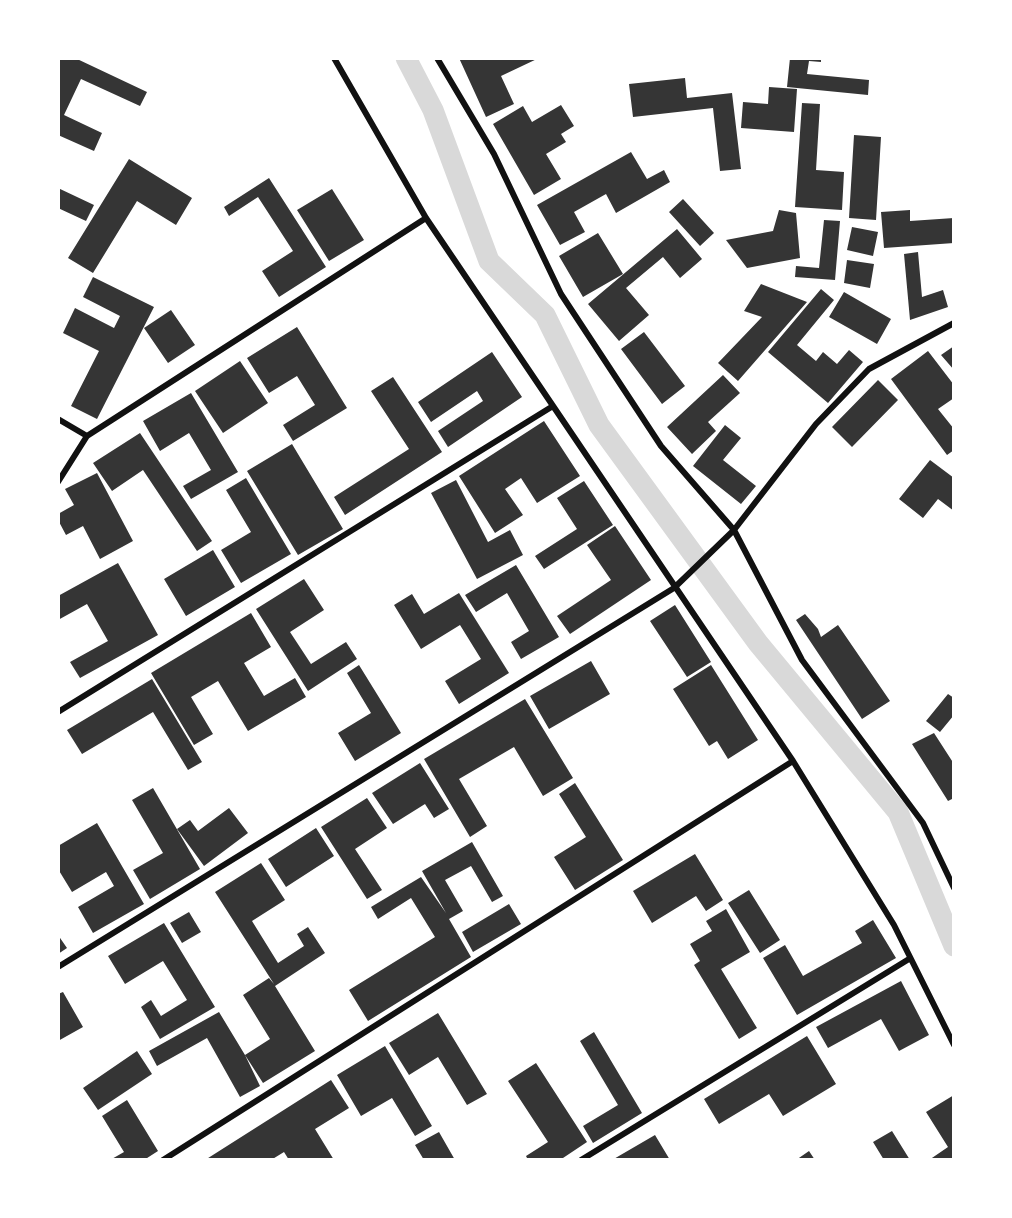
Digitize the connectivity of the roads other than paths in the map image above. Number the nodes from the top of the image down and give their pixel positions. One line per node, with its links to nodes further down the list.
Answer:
1 (334, 58): 3 (street)
2 (437, 58): 9 (street)
3 (426, 218): 5 (street); 7 (street)
4 (954, 323): 9 (street)
5 (553, 406): 10 (street); 11 (street)
6 (58, 419): 7 (street)
7 (87, 436): 8 (street)
8 (58, 482)
9 (734, 530): 10 (street); 13 (street)
10 (674, 588): 12 (street); 15 (street)
11 (58, 712)
12 (793, 761): 14 (street); 17 (street)
13 (954, 888)
14 (909, 959): 16 (street); 18 (street)
15 (58, 967)
16 (954, 1045)
17 (162, 1160)
18 (580, 1160)

